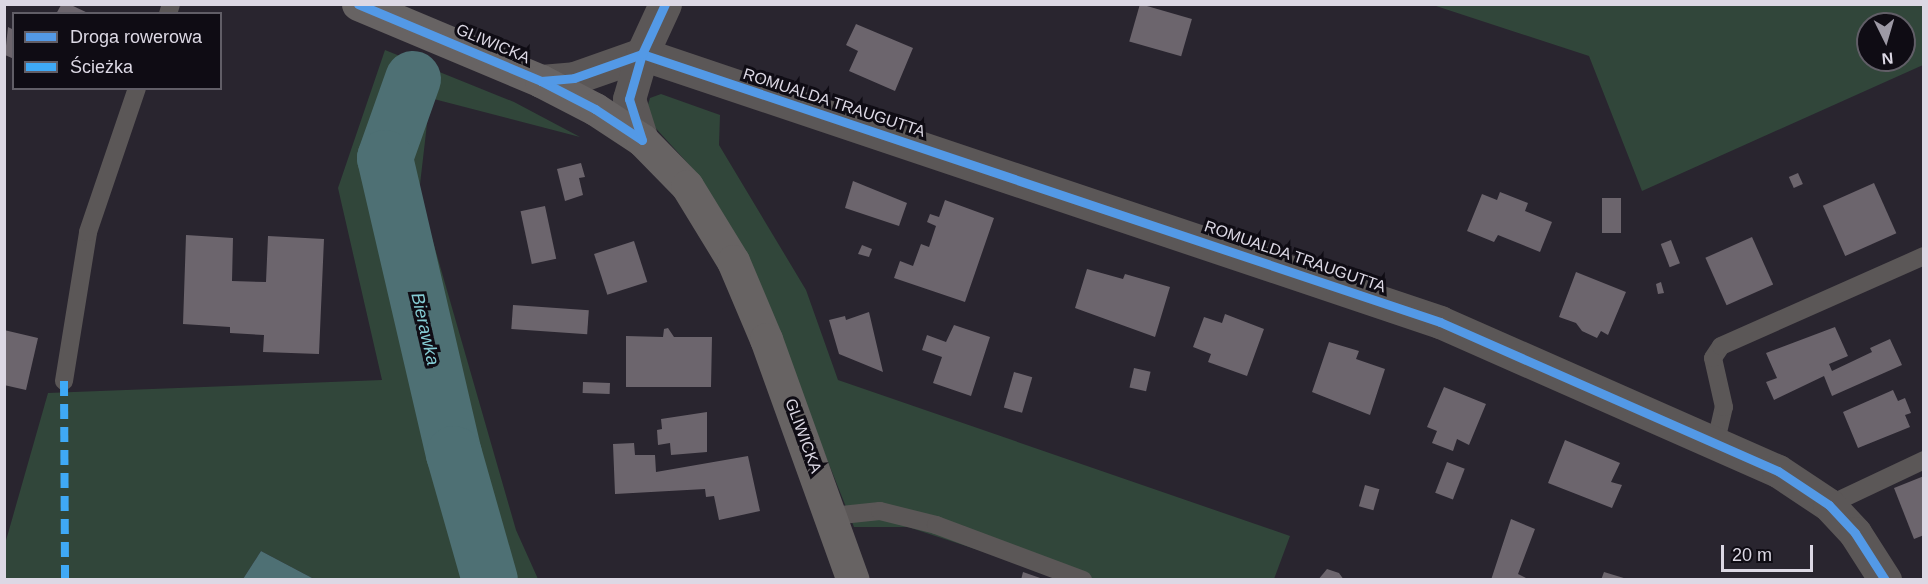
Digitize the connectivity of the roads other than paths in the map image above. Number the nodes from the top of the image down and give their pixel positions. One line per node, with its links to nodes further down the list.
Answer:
1 (358, 4): 4 (main road, GLIWICKA)
2 (665, 4): 3 (street)
3 (642, 54): 4 (street); 6 (street); 9 (street, ROMUALDA TRAUGUTTA)
4 (541, 81): 6 (main road, GLIWICKA)
5 (136, 90): 8 (lane)
6 (642, 140): 12 (main road, GLIWICKA)
7 (1923, 256): 9 (lane)
8 (64, 381)
9 (1716, 441): 11 (street, ROMUALDA TRAUGUTTA)
10 (1923, 460): 11 (lane)
11 (1829, 505): 15 (street, ROMUALDA TRAUGUTTA)
12 (832, 516): 13 (main road, GLIWICKA); 14 (lane)
13 (853, 579)
14 (1083, 579)
15 (1885, 579)

